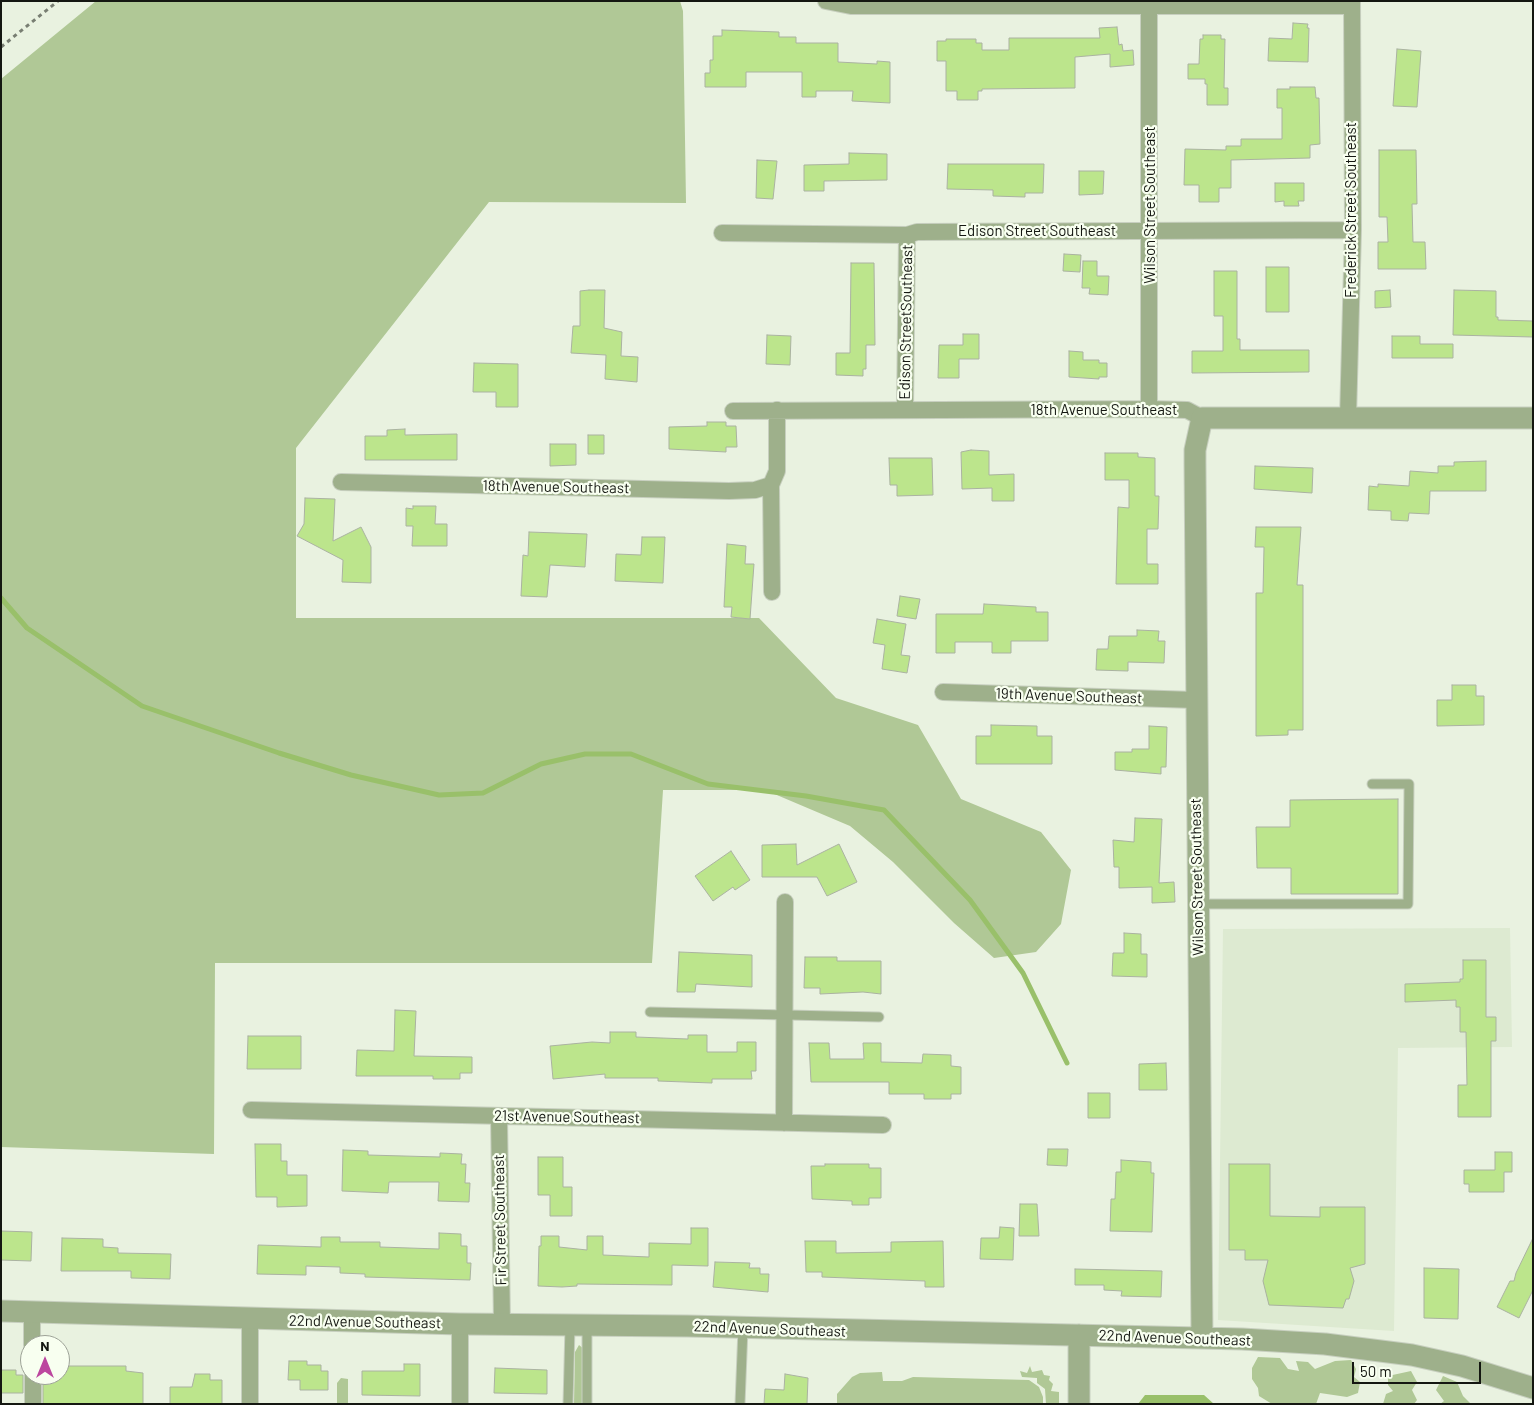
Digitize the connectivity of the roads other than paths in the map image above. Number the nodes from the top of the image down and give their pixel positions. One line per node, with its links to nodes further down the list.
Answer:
1 (826, 1): 2 (street)
2 (914, 4): 3 (street)
3 (1149, 4): 4 (street); 6 (street, Wilson Street Southeast)
4 (1352, 4): 5 (street, Frederick Street Southeast)
5 (1353, 230): 6 (street, Edison Street Southeast); 14 (street, Frederick Street Southeast)
6 (1150, 231): 8 (street, Edison Street Southeast); 10 (street, Wilson Street Southeast)
7 (722, 233): 8 (street, Edison Street Southeast)
8 (907, 235): 9 (street, Edison StreetSoutheast)
9 (905, 409): 10 (street, 18th Avenue Southeast); 11 (street, 18th Avenue Southeast)
10 (1149, 409): 13 (street, 18th Avenue Southeast)
11 (777, 410): 12 (street, 18th Avenue Southeast); 17 (street)
12 (733, 411)
13 (1202, 418): 14 (street, 18th Avenue Southeast); 20 (street, Wilson Street Southeast)
14 (1348, 418): 15 (street, 18th Avenue Southeast)
15 (1533, 418)
16 (341, 482): 17 (street, 18th Avenue Southeast)
17 (771, 485): 18 (street)
18 (772, 592)
19 (943, 692): 20 (street, 19th Avenue Southeast)
20 (1195, 700): 23 (street, Wilson Street Southeast)
21 (1372, 784): 23 (lane)
22 (785, 902): 25 (street)
23 (1197, 904): 40 (street, Wilson Street Southeast)
24 (650, 1012): 25 (lane)
25 (784, 1016): 26 (lane); 29 (street)
26 (880, 1018)
27 (251, 1110): 28 (street, 21st Avenue Southeast)
28 (498, 1116): 29 (street, 21st Avenue Southeast); 35 (street, Fir Street Southeast)
29 (784, 1122): 30 (street, 21st Avenue Southeast)
30 (883, 1125)
31 (1, 1312): 32 (street, 22nd Avenue Southeast)
32 (32, 1312): 33 (street, 22nd Avenue Southeast); 38 (street)
33 (250, 1319): 34 (street, 22nd Avenue Southeast); 44 (street)
34 (460, 1324): 35 (street, 22nd Avenue Southeast); 45 (street)
35 (502, 1325): 36 (street, 22nd Avenue Southeast)
36 (578, 1325): 37 (street, 22nd Avenue Southeast); 46 (lane); 47 (lane)
37 (743, 1328): 39 (street, 22nd Avenue Southeast); 48 (lane)
38 (32, 1335)
39 (1079, 1335): 40 (street, 22nd Avenue Southeast); 49 (street)
40 (1202, 1337): 41 (street, 22nd Avenue Southeast)
41 (1531, 1384)
42 (33, 1385): 43 (street)
43 (33, 1404)
44 (250, 1404)
45 (460, 1404)
46 (568, 1404)
47 (587, 1404)
48 (740, 1404)
49 (1079, 1404)

